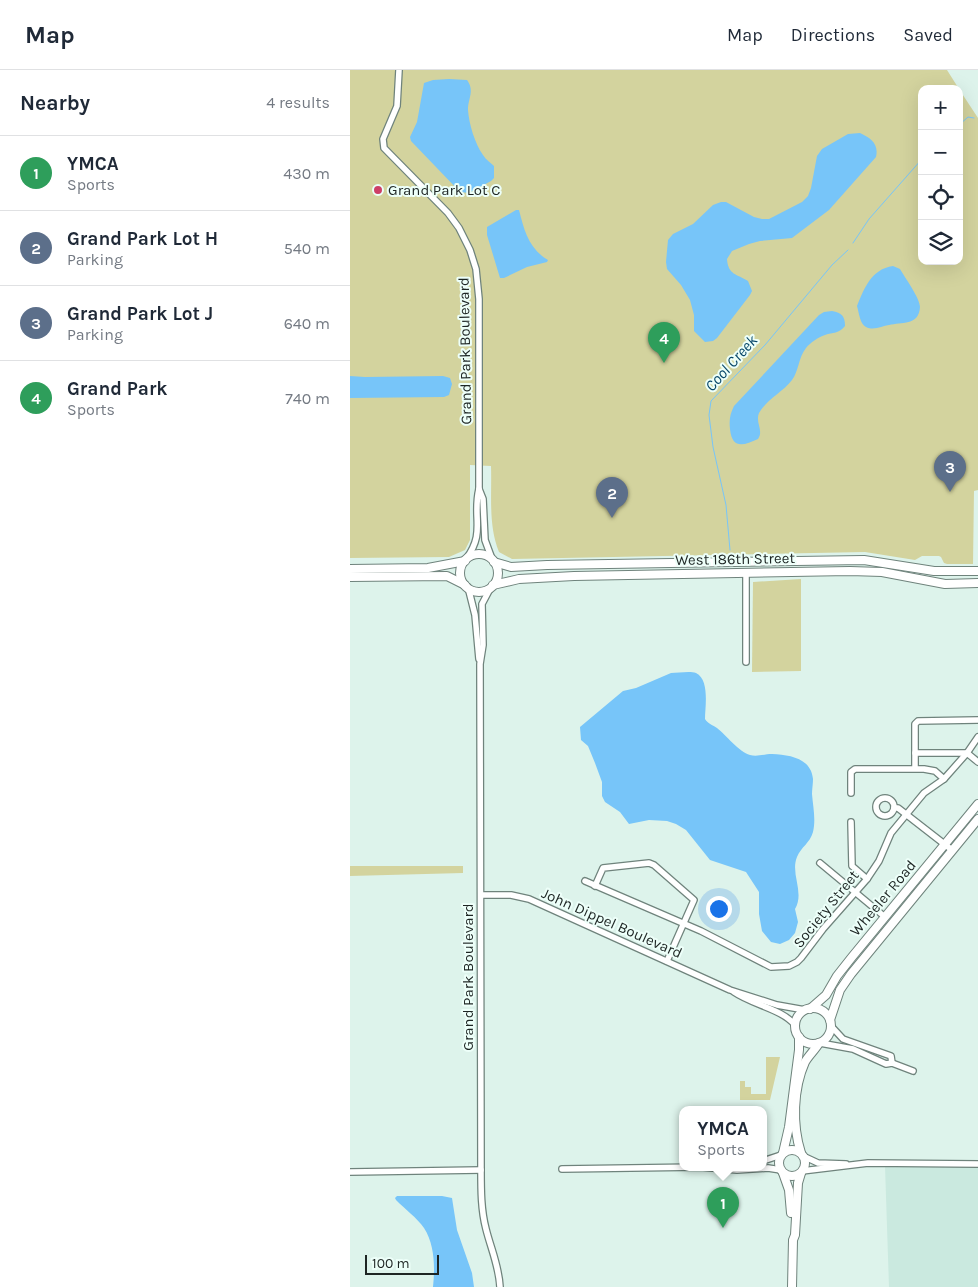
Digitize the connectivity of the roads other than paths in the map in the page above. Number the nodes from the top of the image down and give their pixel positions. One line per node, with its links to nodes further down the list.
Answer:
1 (399, 70): 2 (street, Grand Park Boulevard)
2 (479, 489): 3 (street, Grand Park Boulevard); 5 (street, Grand Park Boulevard)
3 (466, 560): 5 (street); 6 (street); 12 (street)
4 (803, 560): 5 (street, West 186th Street); 7 (street); 8 (street, West 186th Street)
5 (493, 561): 13 (street)
6 (350, 569)
7 (804, 571): 9 (street, West 186th Street); 11 (street, West 186th Street)
8 (978, 571)
9 (746, 573): 13 (street, West 186th Street); 14 (street)
10 (350, 577): 12 (street)
11 (978, 583)
12 (466, 586): 13 (street); 15 (street, Grand Park Boulevard)
13 (492, 586): 15 (street, Grand Park Boulevard)
14 (746, 662)
15 (480, 664): 36 (street, Grand Park Boulevard)
16 (978, 720): 18 (street)
17 (978, 737): 19 (street, Society Street)
18 (915, 753): 19 (street); 21 (street)
19 (967, 753): 20 (street); 22 (street, Society Street)
20 (978, 762)
21 (915, 768): 22 (street); 23 (street)
22 (944, 779): 26 (street, Society Street)
23 (851, 793)
24 (978, 804): 29 (street, Wheeler Road)
25 (894, 808): 26 (street)
26 (906, 815): 29 (street); 32 (street, Society Street)
27 (978, 819): 30 (street, Wheeler Road)
28 (851, 822): 32 (street)
29 (945, 845): 30 (street); 37 (street, Wheeler Road)
30 (952, 850): 42 (street, Wheeler Road)
31 (820, 864): 35 (street)
32 (867, 879): 35 (street, Society Street)
33 (585, 881): 34 (street, Society Street)
34 (595, 886): 38 (street, Society Street); 38 (street)
35 (854, 892): 37 (street); 38 (street, Society Street)
36 (480, 896): 39 (street, John Dippel Boulevard); 56 (street, Grand Park Boulevard)
37 (885, 916): 41 (street, Wheeler Road)
38 (683, 924): 39 (street)
39 (666, 962): 40 (street, John Dippel Boulevard)
40 (730, 990): 41 (street, John Dippel Boulevard); 43 (street, John Dippel Boulevard)
41 (808, 1009): 42 (street); 43 (street)
42 (831, 1023): 45 (street); 46 (street)
43 (795, 1025): 44 (street)
44 (799, 1037): 45 (street); 48 (street)
45 (820, 1043): 46 (street); 49 (street)
46 (892, 1063): 47 (street)
47 (913, 1071)
48 (782, 1154): 49 (street); 50 (street); 57 (street)
49 (802, 1154): 51 (street); 59 (street)
50 (767, 1160)
51 (848, 1164): 52 (street); 59 (street)
52 (978, 1164)
53 (679, 1167): 55 (street)
54 (767, 1168): 57 (street)
55 (562, 1169)
56 (481, 1170): 58 (street); 61 (street, Grand Park Boulevard)
57 (782, 1171): 59 (street); 60 (street)
58 (350, 1172)
59 (801, 1172): 60 (street)
60 (793, 1240): 62 (street)
61 (500, 1287)
62 (792, 1287)

